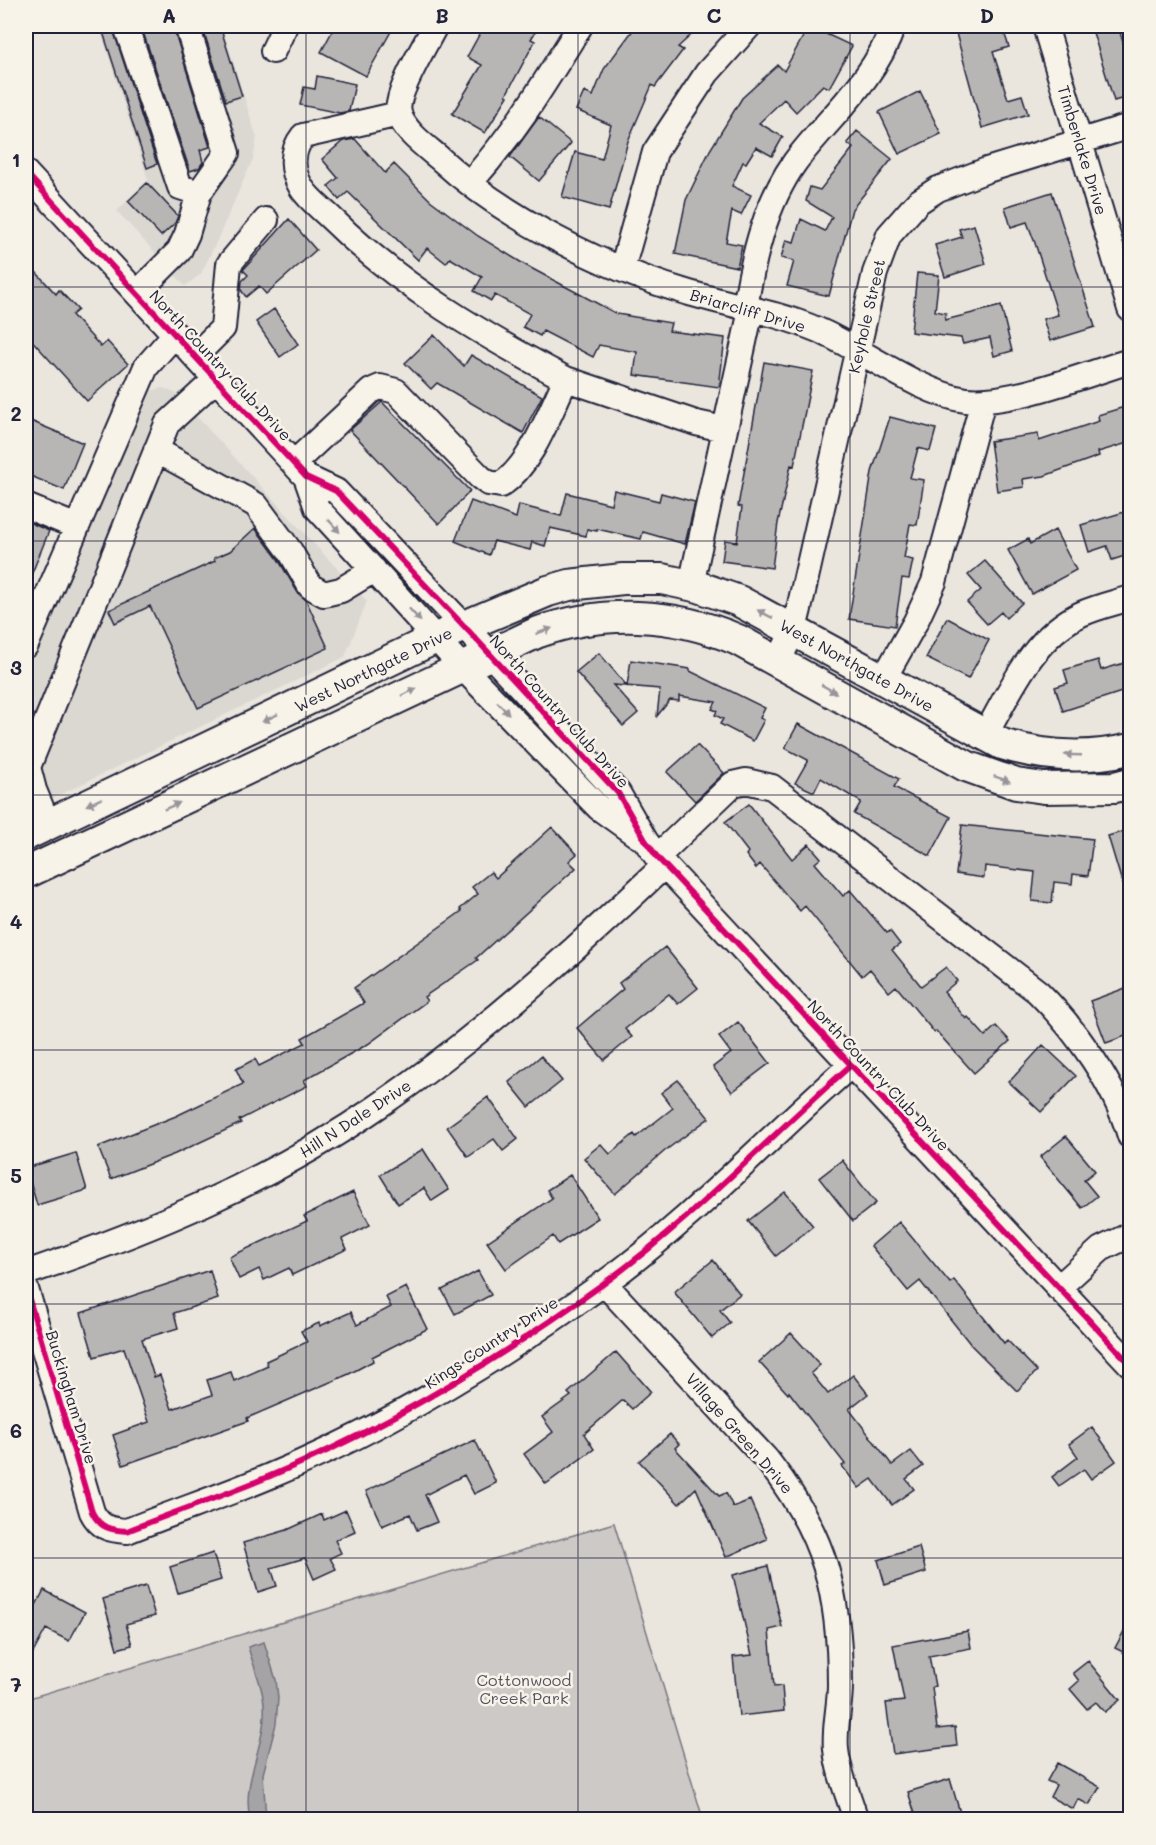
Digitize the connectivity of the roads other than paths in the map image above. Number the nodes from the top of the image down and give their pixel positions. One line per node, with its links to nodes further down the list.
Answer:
1 (126, 26): 15 (street)
2 (187, 26): 15 (street)
3 (285, 26): 9 (street)
4 (435, 26): 10 (street)
5 (580, 26): 14 (street)
6 (749, 26): 17 (street)
7 (893, 26): 19 (street)
8 (1045, 26): 12 (street, Timberlake Drive)
9 (273, 51)
10 (399, 114): 14 (street, Briarcliff Drive); 26 (street)
11 (1131, 126): 12 (street, Keyhole Street)
12 (1080, 141): 20 (street, Timberlake Drive); 22 (street, Keyhole Street)
13 (26, 173): 18 (street, North Country Club Drive)
14 (470, 183): 17 (street, Briarcliff Drive)
15 (199, 193): 18 (street)
16 (266, 220): 23 (street)
17 (622, 269): 19 (street, Briarcliff Drive)
18 (136, 293): 21 (street, North Country Club Drive)
19 (748, 309): 22 (street, Briarcliff Drive); 28 (street)
20 (1131, 309)
21 (175, 334): 23 (street, North Country Club Drive); 32 (street)
22 (858, 352): 27 (street, Briarcliff Drive); 37 (street, Keyhole Street)
23 (195, 356): 25 (street, North Country Club Drive)
24 (1131, 361): 27 (street, Briarcliff Drive)
25 (216, 379): 29 (street); 30 (street, North Country Club Drive)
26 (566, 379): 28 (street); 30 (street)
27 (983, 401): 43 (street)
28 (724, 429): 34 (street)
29 (156, 450): 33 (street); 47 (street)
30 (300, 470): 33 (street, North Country Club Drive, one-way to 33); 36 (street, North Country Club Drive)
31 (26, 506): 32 (street)
32 (76, 527): 39 (street)
33 (374, 570): 38 (street, North Country Club Drive, one-way to 38)
34 (691, 585): 36 (main road, West Northgate Drive); 37 (main road, West Northgate Drive, one-way to 34)
35 (1131, 598): 44 (street)
36 (464, 626): 38 (main road, West Northgate Drive); 40 (street, North Country Club Drive)
37 (794, 629): 41 (street, Keyhole Street); 43 (main road, West Northgate Drive)
38 (436, 639): 42 (street, North Country Club Drive); 47 (main road, West Northgate Drive, one-way to 47)
39 (26, 645)
40 (490, 653): 41 (main road, West Northgate Drive, one-way to 41); 42 (main road, West Northgate Drive); 48 (street, North Country Club Drive)
41 (779, 660): 46 (main road, West Northgate Drive, one-way to 46)
42 (462, 667): 48 (street, North Country Club Drive, one-way to 48); 49 (main road, West Northgate Drive, one-way to 42)
43 (884, 680): 44 (main road, West Northgate Drive)
44 (984, 736): 45 (main road, West Northgate Drive, one-way to 44)
45 (1131, 749)
46 (1131, 783)
47 (37, 830): 49 (main road)
48 (656, 854): 51 (street, North Country Club Drive); 52 (street, Hill N Dale Drive); 54 (street, Hill N Dale Drive)
49 (61, 856): 50 (main road, West Northgate Drive)
50 (26, 873)
51 (850, 1066): 55 (street, Kings Country Drive); 56 (street, North Country Club Drive)
52 (1131, 1136)
53 (1131, 1235): 56 (street)
54 (26, 1272)
55 (604, 1283): 59 (street, Kings Country Drive); 60 (street, Village Green Drive)
56 (1058, 1288): 58 (street, North Country Club Drive)
57 (26, 1289): 59 (street, Buckingham Drive)
58 (1131, 1364)
59 (92, 1512)
60 (856, 1820)

